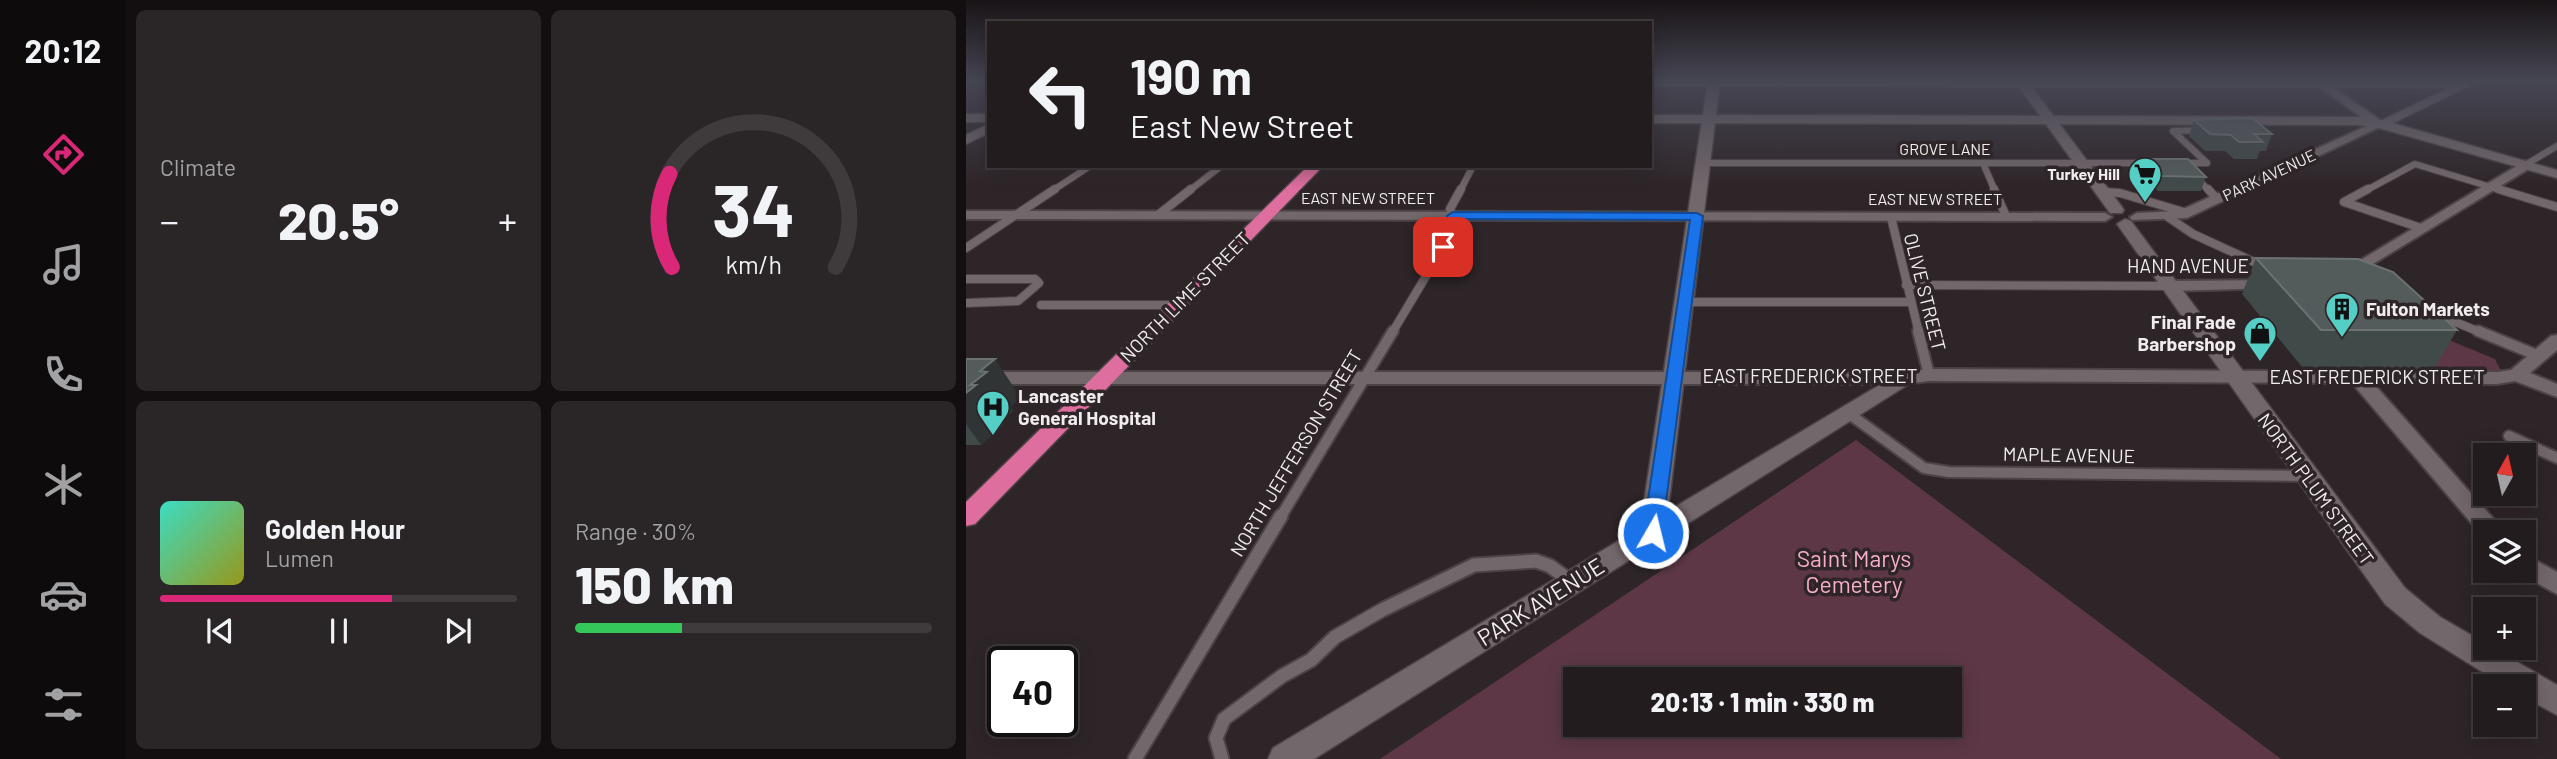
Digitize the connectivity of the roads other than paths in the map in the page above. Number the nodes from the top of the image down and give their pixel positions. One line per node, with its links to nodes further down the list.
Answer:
1 (1710, 116): 8 (street)
2 (2046, 116): 9 (street, NORTH PLUM STREET)
3 (2369, 116): 10 (street)
4 (2397, 116): 10 (street, PARK AVENUE)
5 (966, 118): 6 (street)
6 (987, 118)
7 (1652, 119): 8 (street)
8 (1710, 120): 9 (street); 15 (street)
9 (2049, 120): 10 (street); 17 (street, NORTH PLUM STREET)
10 (2380, 124): 19 (street); 27 (street, PARK AVENUE)
11 (987, 129): 13 (street)
12 (2204, 130): 18 (lane)
13 (966, 140)
14 (2557, 146): 19 (lane)
15 (1704, 163): 16 (lane, GROVE LANE); 35 (street)
16 (1983, 163): 17 (lane, GROVE LANE); 36 (lane)
17 (2082, 163): 18 (lane, GROVE LANE); 26 (street, NORTH PLUM STREET)
18 (2184, 163): 27 (lane)
19 (2525, 165): 24 (street); 25 (street)
20 (1087, 168): 31 (lane)
21 (1218, 168): 32 (lane)
22 (1314, 168): 33 (highway, NORTH LIME STREET)
23 (1471, 168): 34 (lane, NORTH JEFFERSON STREET)
24 (2557, 174)
25 (2490, 186): 28 (lane); 40 (street); 40 (lane)
26 (2103, 192): 29 (lane); 38 (street, NORTH PLUM STREET)
27 (2217, 199): 29 (street, PARK AVENUE)
28 (2557, 207)
29 (2187, 213): 39 (street, PARK AVENUE)
30 (966, 215): 31 (street, EAST NEW STREET)
31 (1016, 215): 32 (street, EAST NEW STREET); 41 (lane)
32 (1158, 215): 33 (street, EAST NEW STREET)
33 (1267, 215): 34 (street, EAST NEW STREET); 51 (highway, NORTH LIME STREET)
34 (1453, 216): 35 (street, EAST NEW STREET); 58 (lane, NORTH JEFFERSON STREET)
35 (1697, 216): 37 (street, EAST NEW STREET); 48 (street)
36 (2006, 216): 37 (street, EAST NEW STREET); 38 (street, EAST NEW STREET)
37 (1891, 217): 45 (lane, OLIVE STREET)
38 (2121, 217): 39 (street, PARK AVENUE); 47 (street, NORTH PLUM STREET)
39 (2168, 217): 42 (lane)
40 (2421, 228): 44 (street)
41 (966, 248)
42 (2275, 271)
43 (966, 279): 50 (lane)
44 (2342, 280)
45 (1906, 285): 47 (lane, HAND AVENUE); 49 (lane, OLIVE STREET)
46 (2293, 285): 47 (street, HAND AVENUE)
47 (2170, 286): 60 (street, NORTH PLUM STREET)
48 (1685, 302): 49 (lane); 59 (street)
49 (1910, 302): 56 (lane, OLIVE STREET)
50 (966, 303)
51 (1178, 304): 52 (lane); 64 (highway, NORTH LIME STREET)
52 (1041, 305)
53 (2416, 306): 55 (lane)
54 (2557, 340): 55 (street)
55 (2539, 356): 57 (street)
56 (1929, 375): 60 (street, EAST FREDERICK STREET); 62 (street, EAST FREDERICK STREET)
57 (2517, 375): 63 (street, EAST FREDERICK STREET); 65 (street)
58 (1364, 377): 59 (street, EAST FREDERICK STREET); 64 (street, EAST FREDERICK STREET); 77 (lane, NORTH JEFFERSON STREET)
59 (1674, 377): 62 (street, EAST FREDERICK STREET); 72 (street)
60 (2235, 377): 63 (street, EAST FREDERICK STREET); 69 (street, NORTH PLUM STREET)
61 (966, 378): 64 (street, EAST FREDERICK STREET)
62 (1905, 378): 66 (street, PARK AVENUE)
63 (2358, 378): 71 (street)
64 (1104, 379): 70 (highway, NORTH LIME STREET)
65 (2557, 391)
66 (1848, 413): 69 (lane, MAPLE AVENUE); 72 (street, PARK AVENUE)
67 (2509, 436): 68 (lane)
68 (2557, 458)
69 (2307, 476): 76 (street, NORTH PLUM STREET)
70 (966, 517)
71 (2482, 520)
72 (1653, 533): 74 (street, PARK AVENUE)
73 (2536, 571): 75 (street)
74 (1572, 583): 78 (lane); 79 (street, PARK AVENUE)
75 (2557, 584)
76 (2557, 701)
77 (1135, 759)
78 (1222, 759)
79 (1285, 759)

